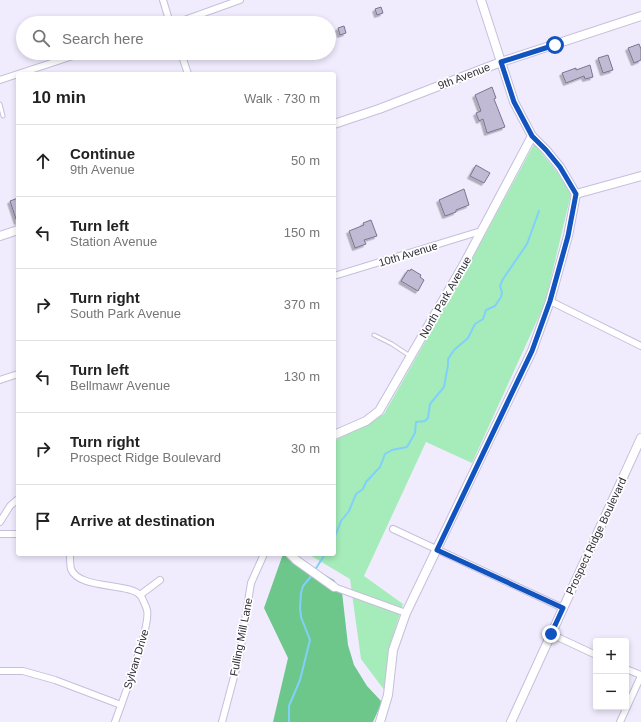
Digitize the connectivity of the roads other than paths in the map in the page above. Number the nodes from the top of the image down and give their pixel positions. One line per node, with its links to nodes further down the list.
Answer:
1 (163, 0): 4 (street)
2 (240, 0): 5 (street)
3 (481, 0): 9 (street)
4 (168, 16)
5 (195, 16)
6 (641, 16): 9 (street, 9th Avenue)
7 (61, 60): 10 (street)
8 (183, 60): 11 (street)
9 (501, 62): 16 (street, 9th Avenue); 17 (street)
10 (24, 72)
11 (187, 72)
12 (16, 75): 13 (street)
13 (0, 80)
14 (0, 104): 15 (lane)
15 (3, 116)
16 (336, 123)
17 (532, 136): 19 (street); 21 (street, North Park Avenue)
18 (641, 176): 19 (street)
19 (576, 194): 24 (street)
20 (16, 231): 22 (street)
21 (481, 231): 23 (street, 10th Avenue); 27 (street, North Park Avenue)
22 (0, 236)
23 (336, 275)
24 (550, 301): 26 (street); 37 (street)
25 (374, 335): 27 (lane)
26 (641, 346)
27 (411, 357): 30 (street, North Park Avenue)
28 (16, 375): 29 (street)
29 (0, 380)
30 (336, 434)
31 (641, 438): 44 (street, Prospect Ridge Boulevard)
32 (16, 501): 33 (street)
33 (0, 522)
34 (393, 530): 37 (street)
35 (0, 534): 36 (street)
36 (16, 534)
37 (437, 550): 44 (street); 45 (street)
38 (70, 556): 43 (street)
39 (263, 556): 53 (street, Fulling Mill Lane)
40 (292, 556): 42 (street)
41 (160, 580): 43 (street)
42 (334, 587): 45 (street)
43 (140, 595): 51 (street, Sylvan Drive)
44 (563, 608): 46 (street, Prospect Ridge Boulevard)
45 (406, 613): 54 (street)
46 (551, 634): 47 (street); 55 (street, Prospect Ridge Boulevard)
47 (593, 654)
48 (629, 670): 50 (street)
49 (0, 671): 51 (street)
50 (641, 676): 56 (street)
51 (121, 705): 52 (street, Sylvan Drive)
52 (115, 722)
53 (222, 722)
54 (380, 722)
55 (511, 722)
56 (620, 722)

